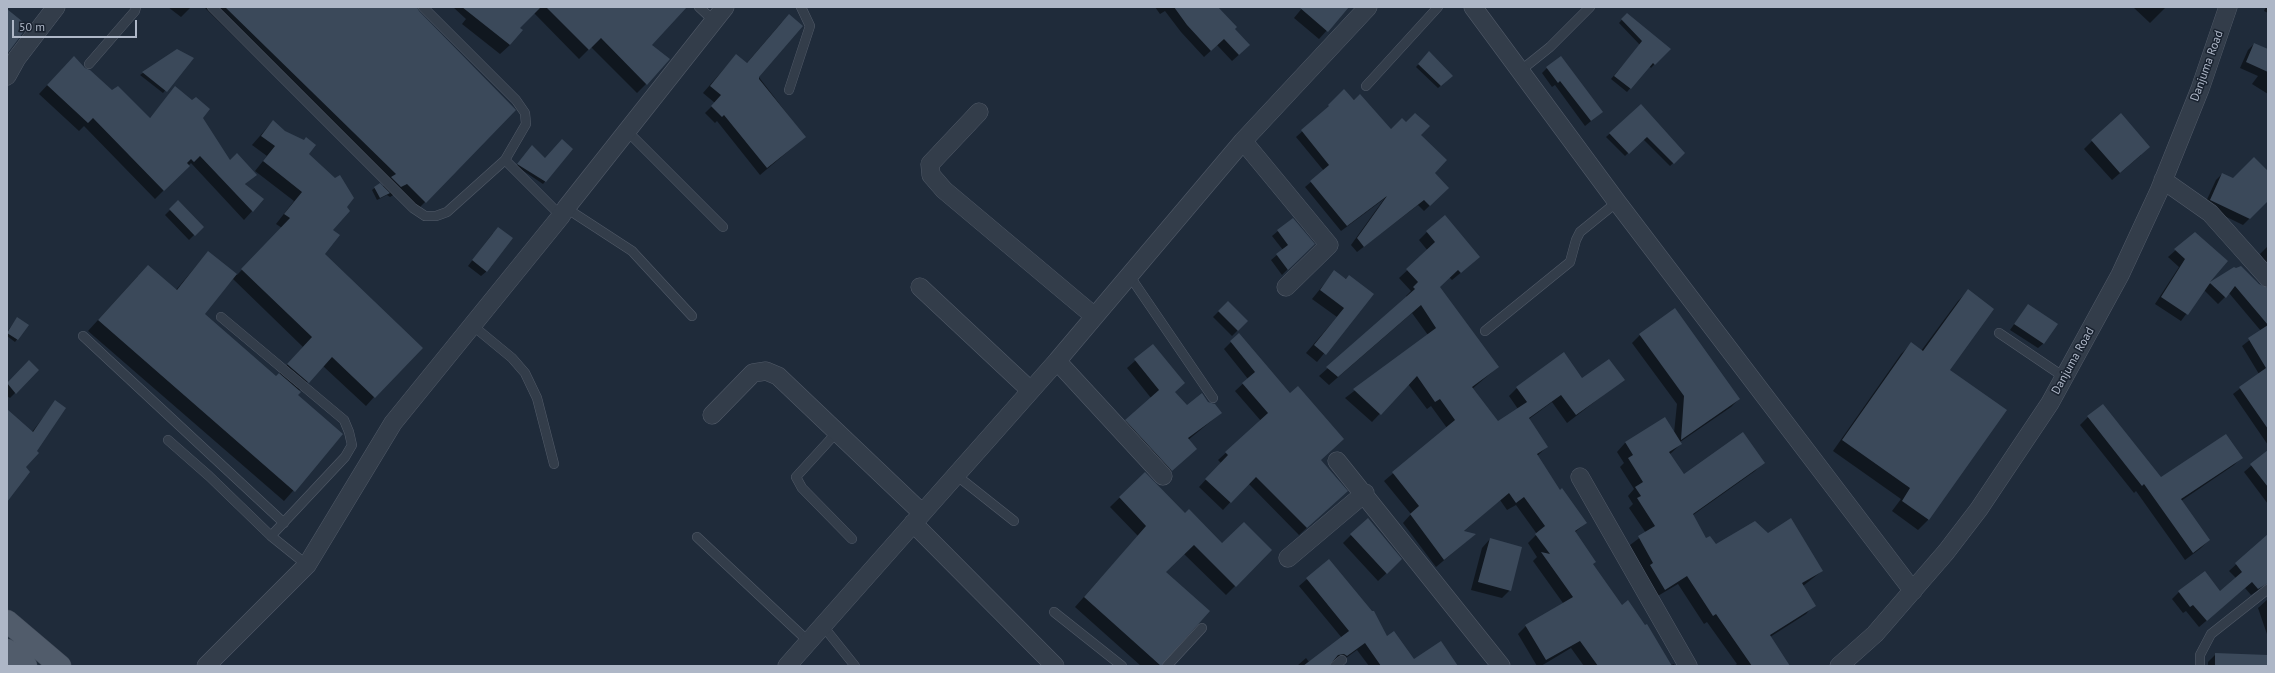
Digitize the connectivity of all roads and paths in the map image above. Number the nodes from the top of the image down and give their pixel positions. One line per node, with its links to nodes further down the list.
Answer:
1 (56, 7): 15 (street)
2 (136, 7): 13 (lane)
3 (212, 7): 21 (lane)
4 (424, 7): 21 (lane)
5 (699, 7): 12 (lane)
6 (801, 7): 17 (lane)
7 (1368, 7): 20 (street)
8 (1438, 7): 16 (lane)
9 (1473, 7): 14 (street)
10 (1590, 7): 14 (lane)
11 (2228, 7): 22 (street, Danjuma Road)
12 (720, 14): 19 (street)
13 (89, 64)
14 (1520, 70): 23 (street)
15 (7, 76)
16 (1366, 86)
17 (789, 90)
18 (979, 112): 31 (street)
19 (627, 131): 24 (street); 25 (lane)
20 (1243, 141): 26 (street); 29 (street)
21 (505, 160): 24 (lane)
22 (2163, 180): 27 (street); 38 (street, Danjuma Road)
23 (1617, 202): 34 (lane); 59 (street)
24 (564, 212): 30 (lane); 33 (street)
25 (723, 227)
26 (1129, 275): 31 (street); 40 (lane)
27 (2268, 278)
28 (920, 287): 39 (street)
29 (1286, 287)
30 (692, 316)
31 (1094, 316): 37 (street)
32 (221, 317): 52 (lane)
33 (472, 325): 45 (lane); 57 (street)
34 (1485, 331)
35 (1999, 333): 38 (lane)
36 (83, 336): 52 (lane)
37 (1057, 361): 39 (street); 47 (street)
38 (2064, 377): 59 (street, Danjuma Road)
39 (1030, 390): 46 (street)
40 (1213, 398)
41 (712, 415): 42 (street)
42 (837, 432): 50 (street); 55 (lane)
43 (168, 440): 53 (lane)
44 (1337, 461): 49 (street)
45 (554, 464)
46 (956, 475): 50 (street); 51 (lane)
47 (1163, 476)
48 (1580, 477): 75 (street)
49 (1365, 493): 56 (street); 74 (street)
50 (918, 518): 62 (street); 71 (street)
51 (1014, 521)
52 (284, 523): 53 (lane)
53 (271, 536): 57 (lane)
54 (696, 537): 64 (lane)
55 (852, 539)
56 (1288, 558)
57 (307, 565): 68 (street)
58 (2268, 589): 77 (lane)
59 (1913, 591): 76 (street, Danjuma Road)
60 (1054, 612): 72 (lane)
61 (7, 621): 67 (main road)
62 (823, 626): 64 (street); 70 (lane)
63 (1202, 628): 73 (lane)
64 (808, 642): 69 (street)
65 (7, 650): 66 (main road)
66 (26, 666)
67 (60, 666)
68 (206, 666)
69 (787, 666)
70 (855, 666)
71 (1055, 666)
72 (1122, 666)
73 (1167, 666)
74 (1501, 666)
75 (1688, 666)
76 (1839, 666)
77 (2200, 666)

